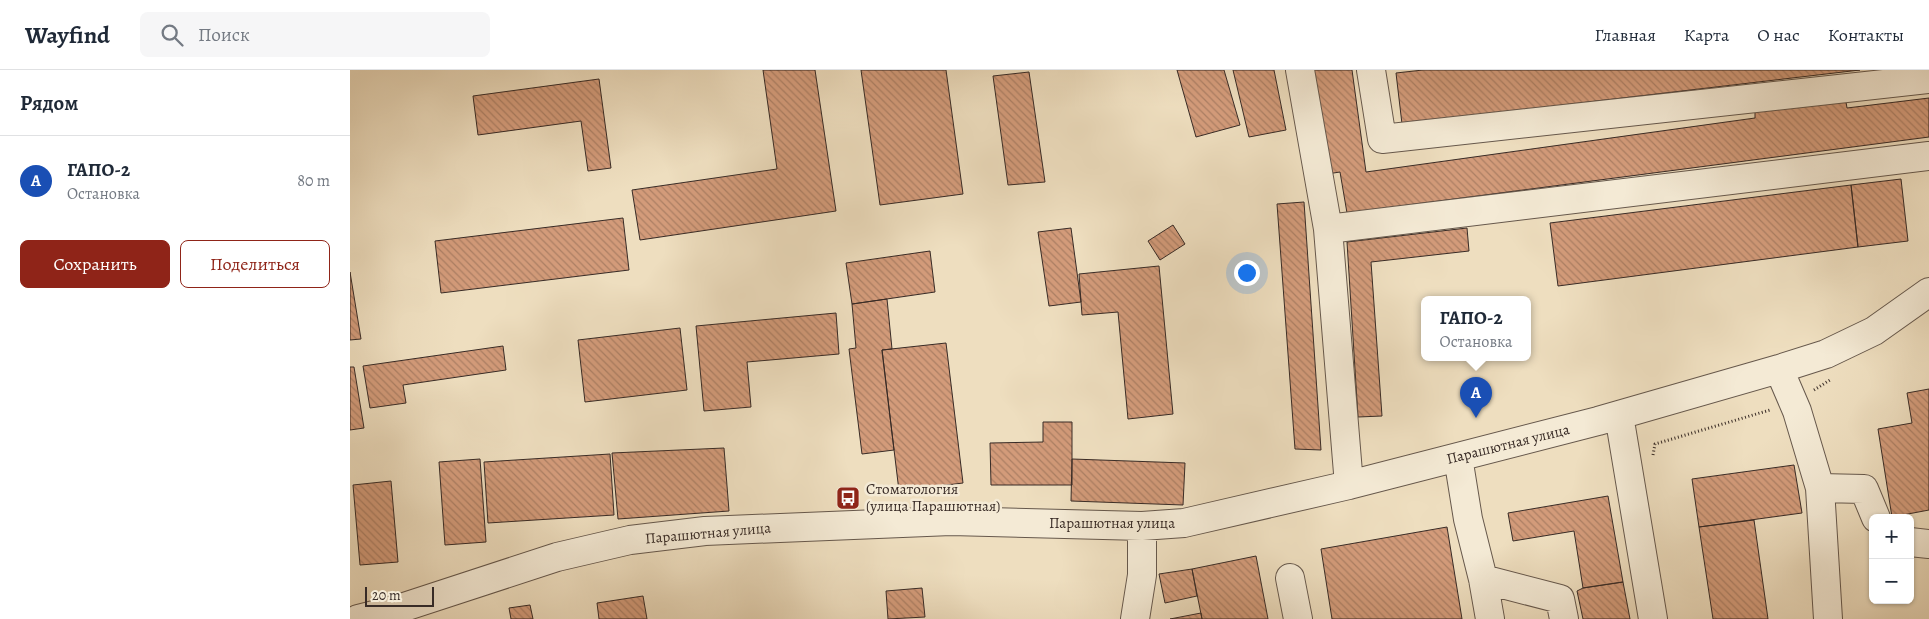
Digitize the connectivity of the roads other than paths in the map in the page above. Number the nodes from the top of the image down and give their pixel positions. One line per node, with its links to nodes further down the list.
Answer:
1 (1300, 70): 5 (street)
2 (1371, 70): 3 (street)
3 (1929, 79)
4 (1929, 156): 5 (street)
5 (1328, 229): 10 (street)
6 (1929, 292): 7 (street, Парашютная улица)
7 (1778, 369): 8 (street, Парашютная улица); 11 (street)
8 (1619, 415): 9 (street, Парашютная улица); 23 (street)
9 (1458, 457): 10 (street, Парашютная улица); 17 (street)
10 (1349, 485): 13 (street, Парашютная улица)
11 (1820, 488): 12 (street); 24 (street)
12 (1874, 514)
13 (1142, 526): 18 (street, Парашютная улица); 19 (street)
14 (1914, 542): 15 (street)
15 (1929, 544)
16 (1290, 578): 20 (street)
17 (1483, 579): 21 (street); 22 (street)
18 (358, 619)
19 (1135, 619)
20 (1298, 619)
21 (1490, 619)
22 (1564, 619)
23 (1653, 619)
24 (1828, 619)

